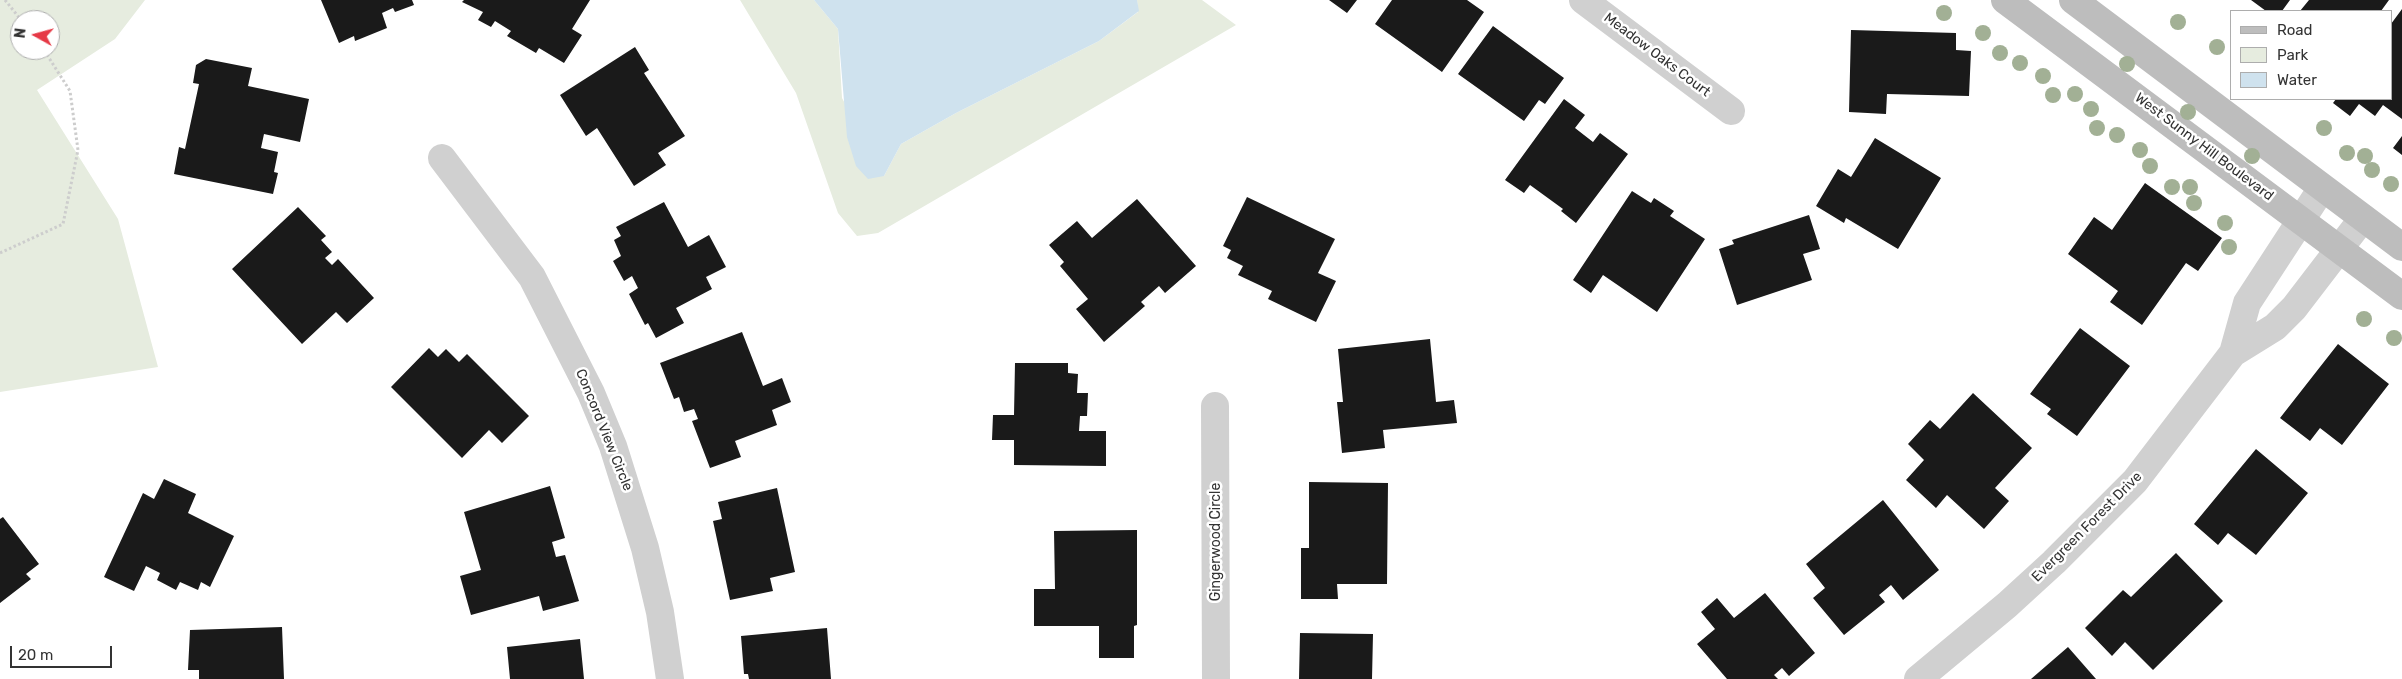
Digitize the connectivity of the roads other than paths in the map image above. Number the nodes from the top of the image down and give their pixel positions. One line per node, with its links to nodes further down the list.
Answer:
1 (1583, 0): 4 (street, Meadow Oaks Court)
2 (2005, 0): 8 (street, West Sunny Hill Boulevard)
3 (2073, 0): 6 (street)
4 (1731, 111)
5 (442, 158): 14 (street, Concord View Circle)
6 (2322, 188): 7 (street); 8 (street, Evergreen Forest Drive)
7 (2363, 218): 9 (street); 10 (street, Evergreen Forest Drive)
8 (2301, 221): 10 (street, West Sunny Hill Boulevard); 12 (street, Evergreen Forest Drive)
9 (2402, 247)
10 (2339, 249): 11 (street, West Sunny Hill Boulevard); 12 (street, Evergreen Forest Drive)
11 (2402, 296)
12 (2233, 353): 16 (street, Evergreen Forest Drive)
13 (1216, 406): 15 (street, Gingerwood Circle)
14 (670, 679)
15 (1216, 679)
16 (1918, 679)

